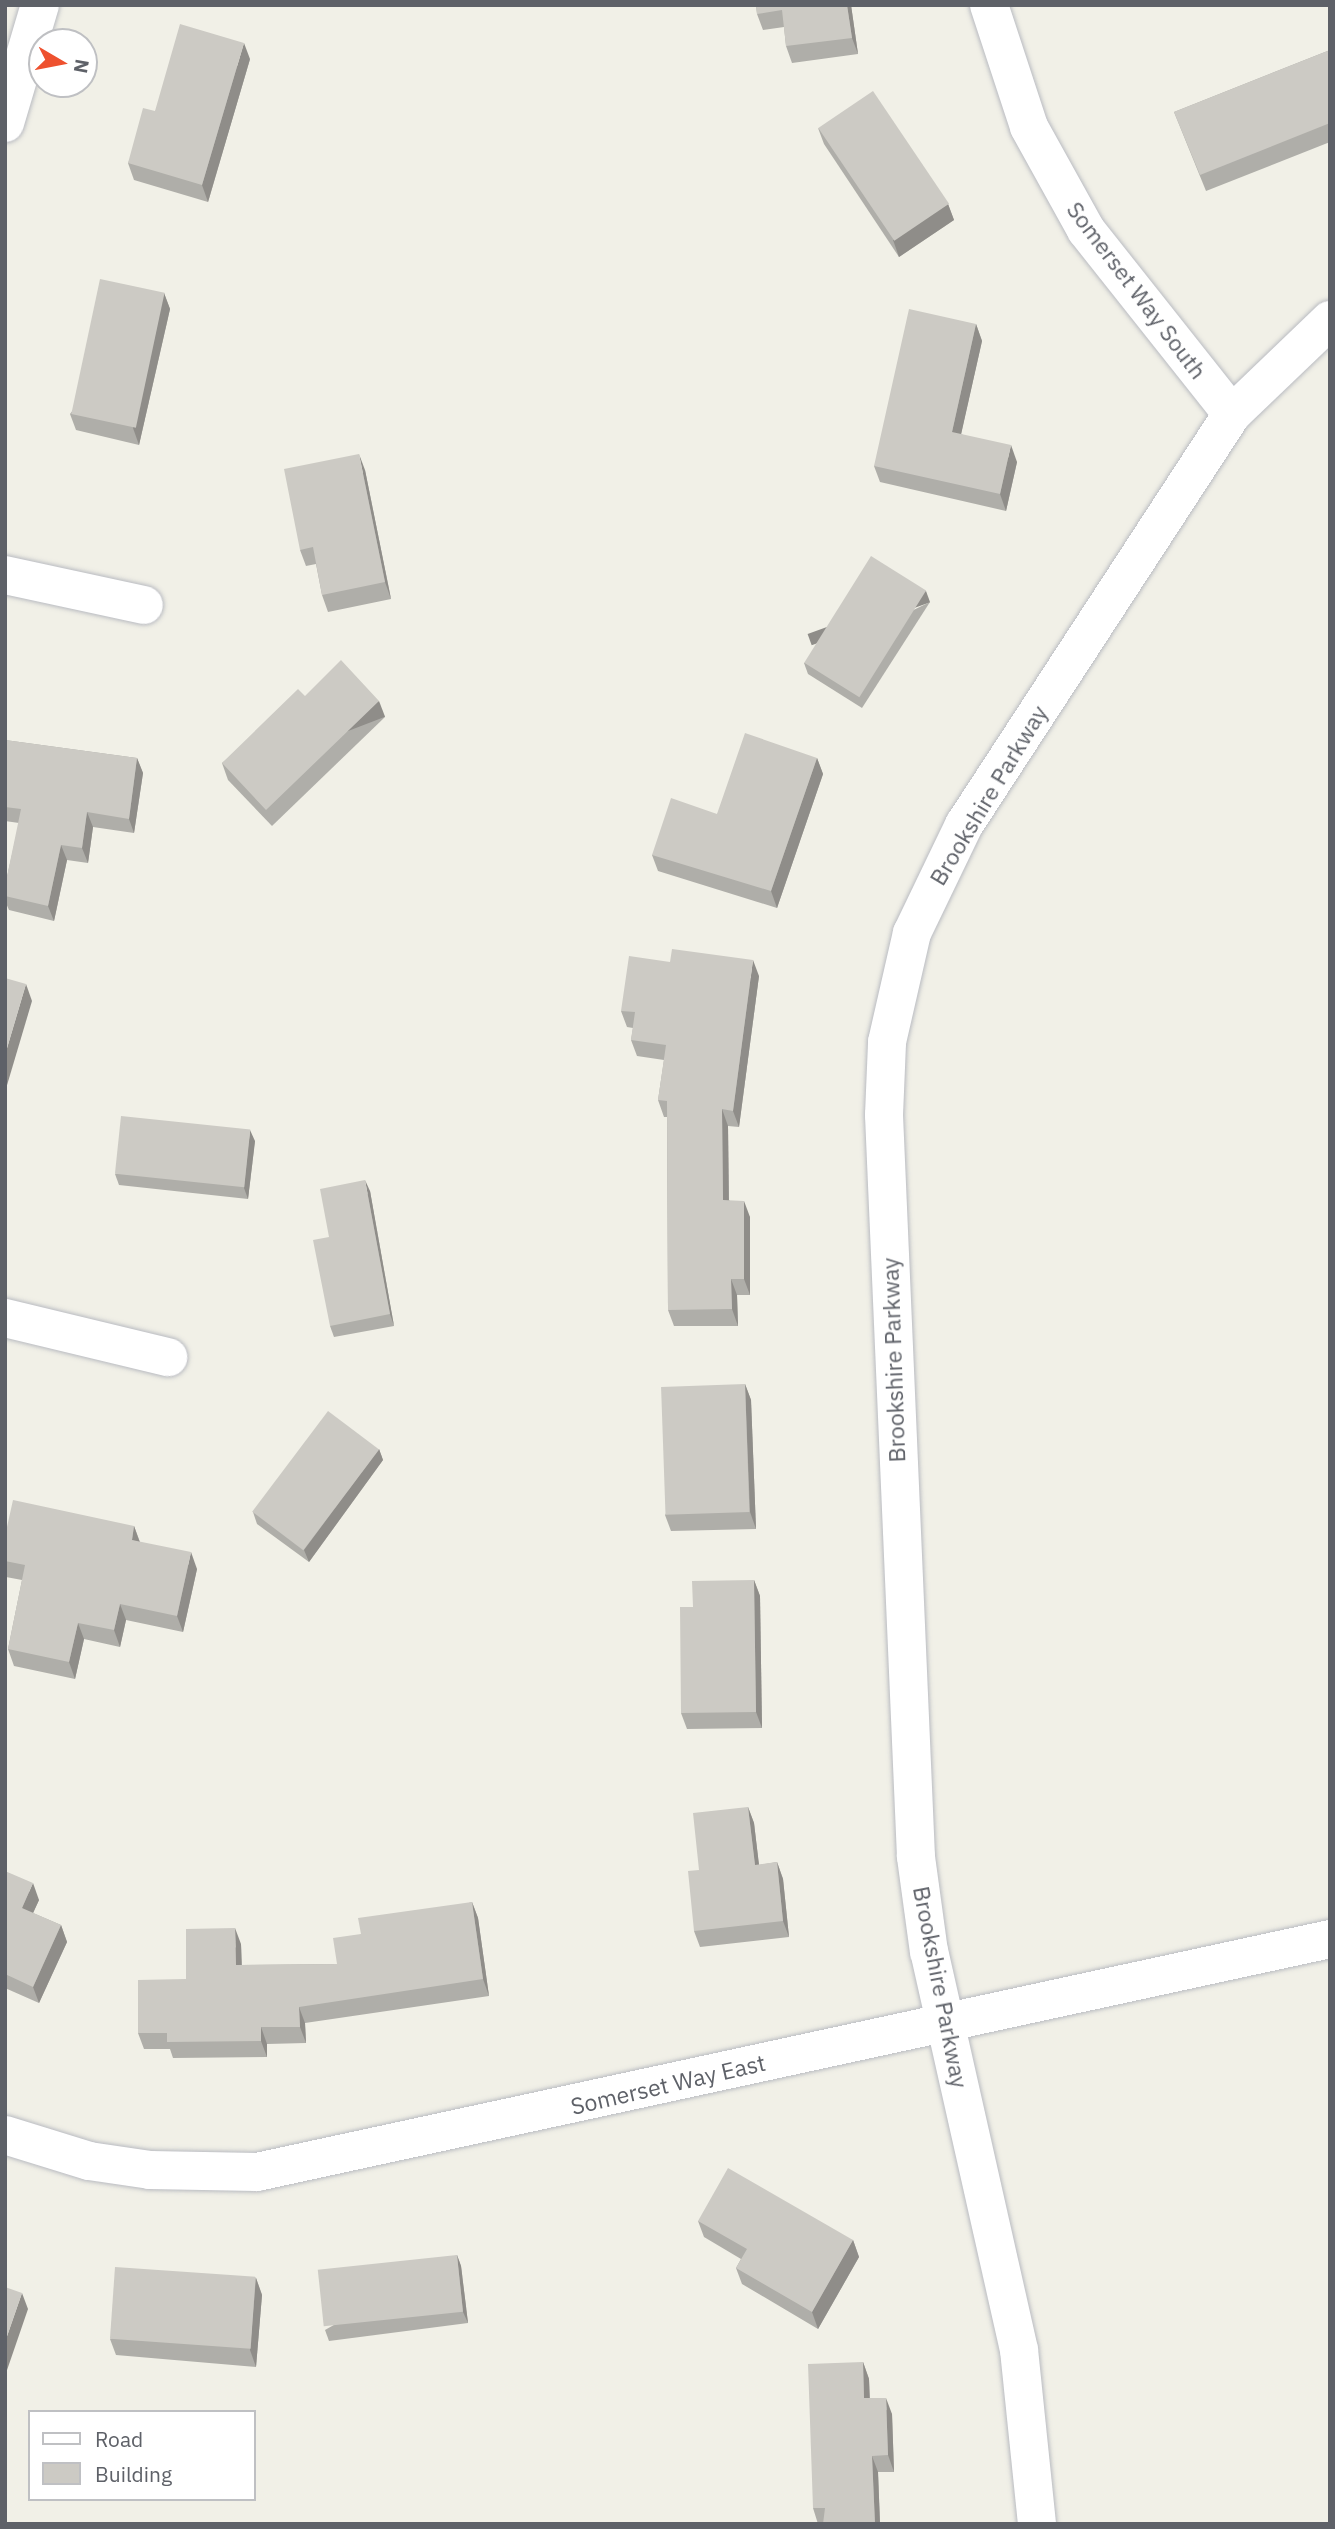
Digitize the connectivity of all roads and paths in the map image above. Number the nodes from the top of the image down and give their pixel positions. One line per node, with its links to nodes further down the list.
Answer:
1 (40, 5): 3 (street)
2 (989, 5): 5 (street, Somerset Way South)
3 (5, 123)
4 (1330, 320): 5 (street, Brookshire Parkway)
5 (1232, 414): 11 (street, Brookshire Parkway)
6 (5, 575): 7 (street)
7 (144, 606)
8 (5, 1318): 9 (street)
9 (168, 1357)
10 (1330, 1940): 11 (street, Somerset Way East)
11 (945, 2022): 12 (street, Somerset Way East); 13 (street, Brookshire Parkway)
12 (5, 2135)
13 (1037, 2524)

